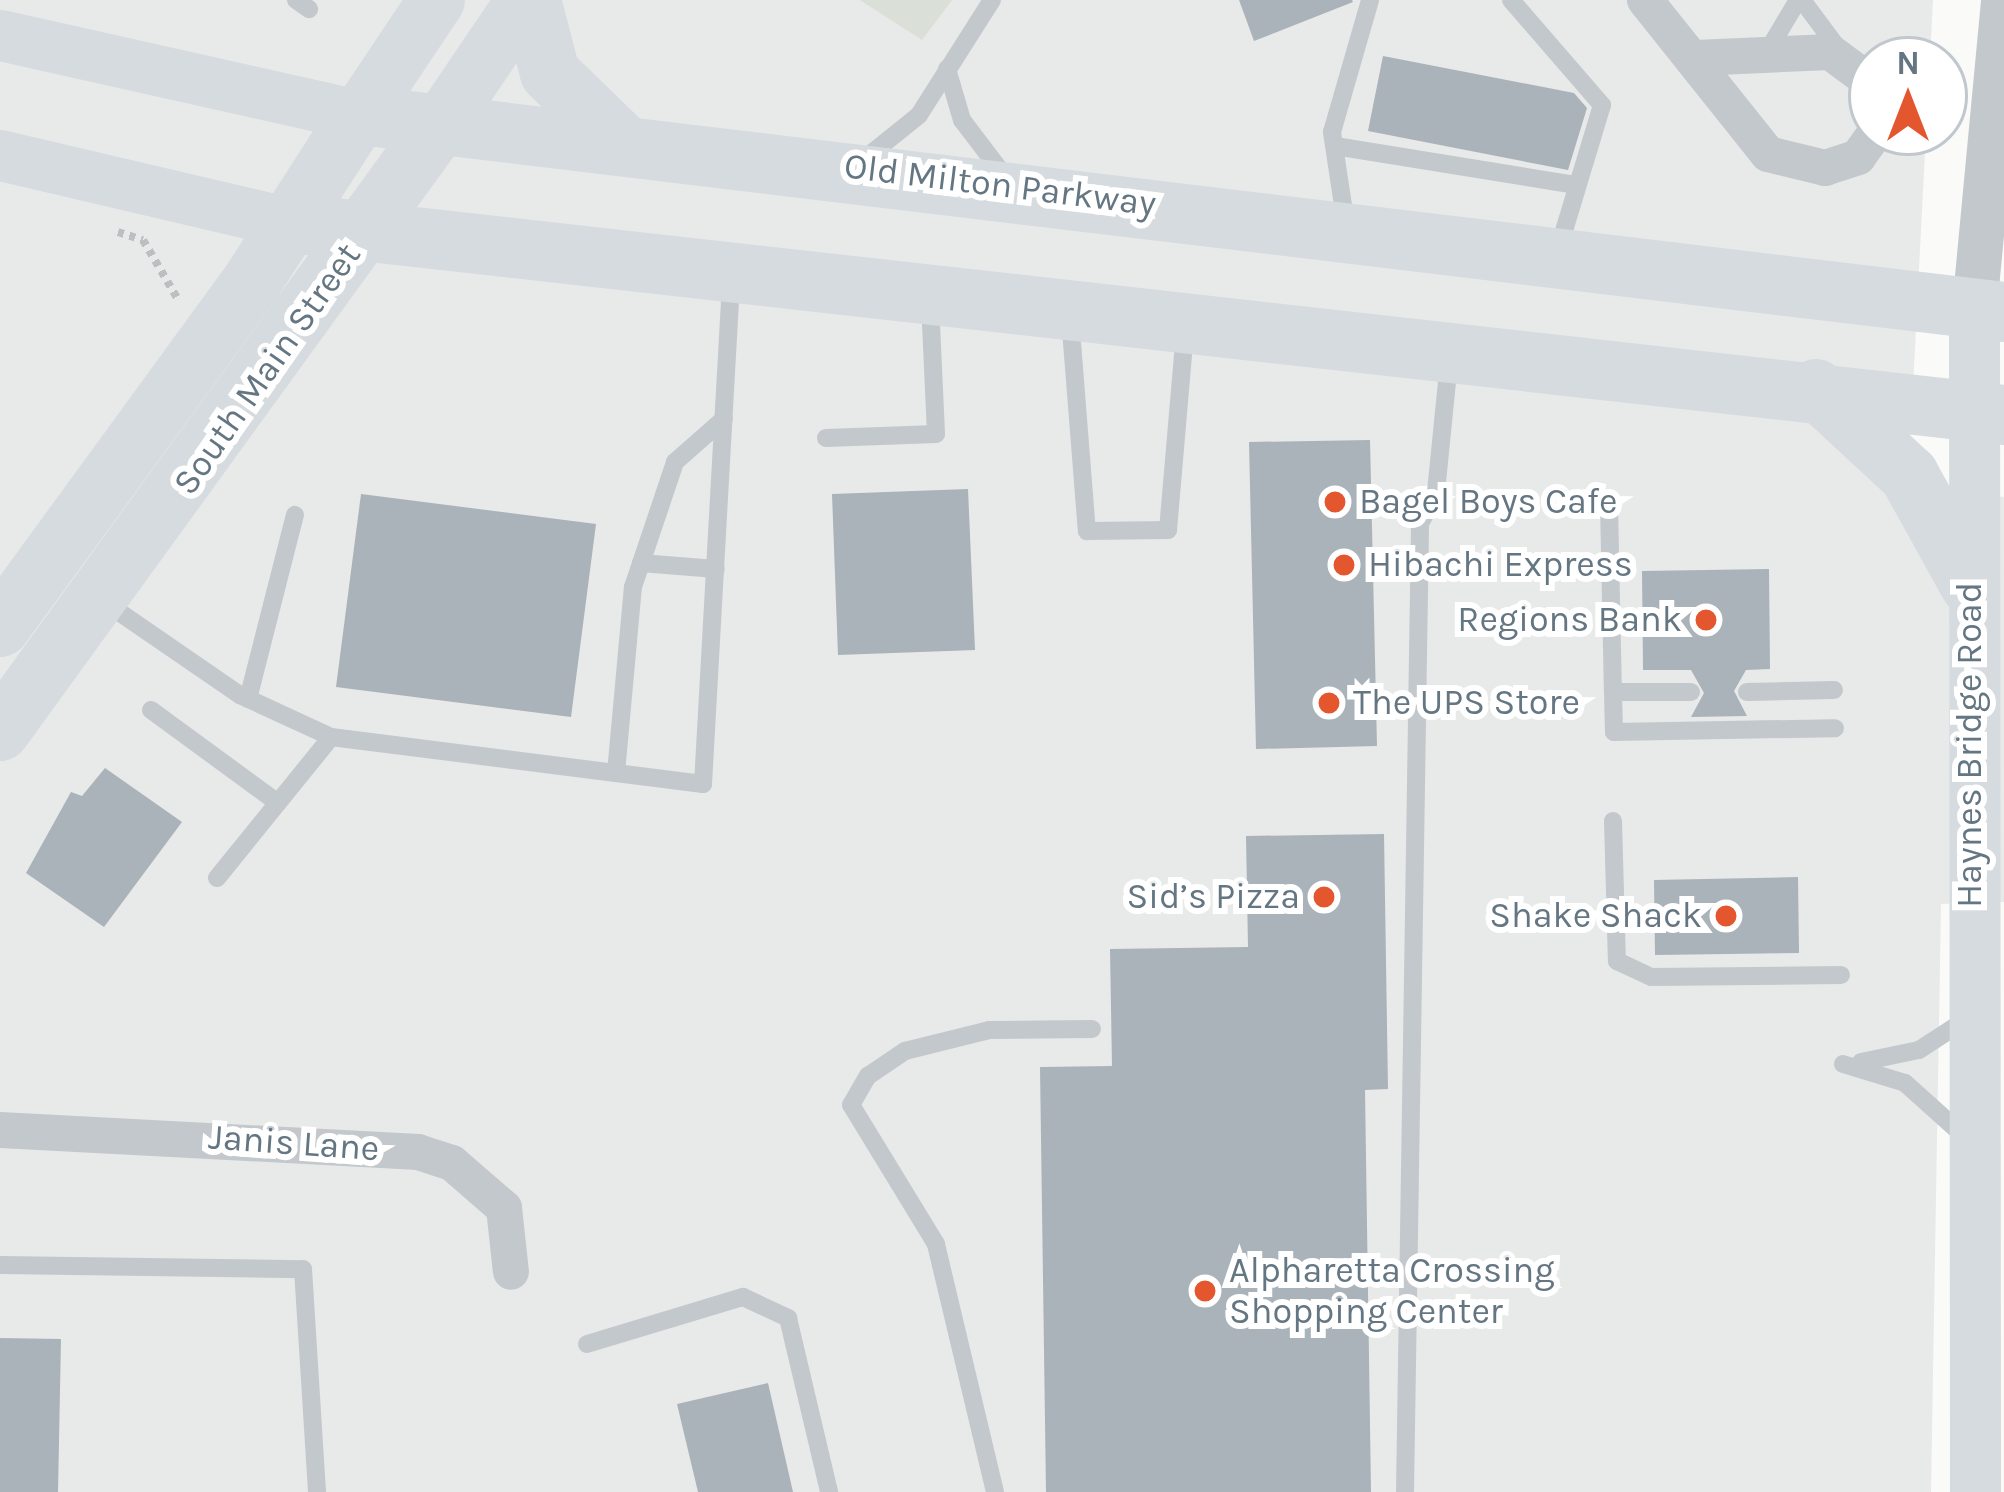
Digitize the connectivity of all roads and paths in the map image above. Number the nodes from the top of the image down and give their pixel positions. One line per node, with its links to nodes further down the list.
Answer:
1 (436, 0): 15 (main road, South Main Street)
2 (528, 0): 16 (main road, South Main Street); 17 (highway)
3 (992, 0): 11 (lane)
4 (1370, 0): 18 (lane)
5 (1511, 0): 22 (lane)
6 (1645, 0): 12 (street)
7 (1800, 0): 10 (lane); 13 (lane)
8 (2003, 0): 32 (street, Haynes Bridge Road)
9 (11, 43): 15 (main road, Old Milton Parkway)
10 (1844, 55): 13 (street); 14 (street)
11 (945, 58): 21 (lane); 23 (lane)
12 (1696, 58): 13 (street); 20 (street)
13 (1762, 58)
14 (1848, 59)
15 (358, 115): 16 (highway, Old Milton Parkway); 24 (highway, South Main Street)
16 (438, 127): 17 (highway, Old Milton Parkway); 27 (highway, South Main Street)
17 (624, 146): 21 (highway, Old Milton Parkway)
18 (1335, 146): 22 (lane); 26 (lane)
19 (0, 155): 24 (main road)
20 (1854, 156)
21 (854, 167): 23 (highway, Old Milton Parkway)
22 (1575, 185): 28 (lane)
23 (1015, 186): 26 (highway, Old Milton Parkway)
24 (290, 223): 27 (highway); 46 (highway, South Main Street)
25 (104, 227): 33 (path)
26 (1346, 230): 28 (highway, Old Milton Parkway)
27 (363, 234): 29 (highway); 45 (highway, South Main Street)
28 (1557, 255): 32 (highway, Old Milton Parkway)
29 (732, 272): 30 (highway); 38 (lane)
30 (930, 292): 31 (highway); 39 (lane)
31 (1070, 306): 34 (highway); 34 (lane)
32 (1989, 310): 37 (main road, Haynes Bridge Road)
33 (177, 317)
34 (1186, 319): 35 (highway)
35 (1450, 345): 36 (highway); 71 (lane)
36 (1816, 389): 37 (highway); 44 (highway)
37 (1988, 413): 44 (main road, Haynes Bridge Road)
38 (724, 419): 42 (lane); 43 (lane)
39 (826, 438)
40 (1609, 506): 48 (lane)
41 (295, 515): 51 (lane)
42 (641, 563): 43 (lane); 56 (lane)
43 (716, 569): 56 (lane)
44 (1970, 585): 61 (main road, Haynes Bridge Road)
45 (103, 600): 51 (lane); 54 (highway, South Main Street)
46 (4, 618)
47 (1834, 690): 50 (lane)
48 (1613, 692): 49 (lane); 53 (lane)
49 (1691, 692)
50 (1747, 692)
51 (248, 699): 55 (lane)
52 (152, 710): 57 (lane)
53 (1835, 728)
54 (0, 731)
55 (331, 737): 56 (lane); 57 (lane)
56 (616, 773)
57 (278, 803): 59 (lane)
58 (1613, 821): 60 (lane)
59 (217, 878)
60 (1841, 975)
61 (1971, 1016): 64 (main road, Haynes Bridge Road); 64 (lane)
62 (1092, 1029): 70 (lane)
63 (0, 1130): 66 (street, Janis Lane)
64 (1971, 1144): 72 (main road, Haynes Bridge Road)
65 (0, 1265): 68 (lane)
66 (511, 1272)
67 (587, 1344): 69 (lane)
68 (317, 1492)
69 (829, 1492)
70 (995, 1492)
71 (1405, 1492)
72 (1975, 1492)

